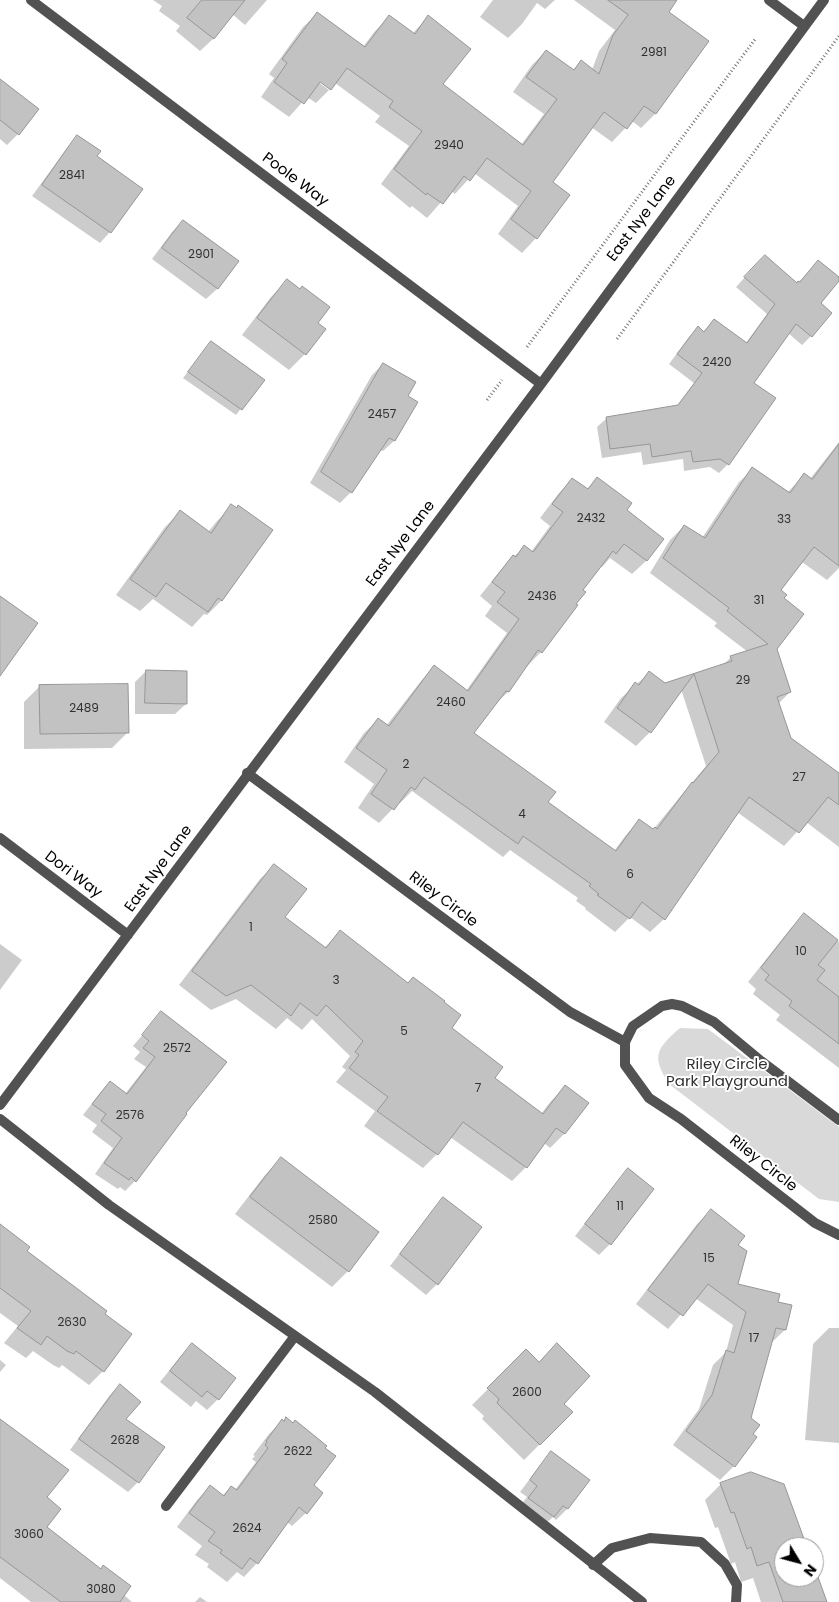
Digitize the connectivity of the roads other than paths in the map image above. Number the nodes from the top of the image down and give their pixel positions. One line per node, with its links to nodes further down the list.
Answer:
1 (31, 0): 5 (street, Poole Way)
2 (770, 0): 4 (street)
3 (824, 0): 4 (street, East Nye Lane)
4 (804, 26): 5 (street, East Nye Lane)
5 (541, 384): 6 (street, East Nye Lane)
6 (247, 773): 8 (street, East Nye Lane); 9 (street, Riley Circle)
7 (0, 838): 8 (street, Dori Way)
8 (128, 935): 10 (street, East Nye Lane)
9 (625, 1042): 12 (street); 13 (street, Riley Circle)
10 (0, 1105)
11 (0, 1119): 14 (street)
12 (839, 1120)
13 (839, 1235)
14 (295, 1336): 15 (street); 16 (street)
15 (166, 1506)
16 (592, 1564): 17 (street); 18 (street)
17 (642, 1602)
18 (736, 1602)

